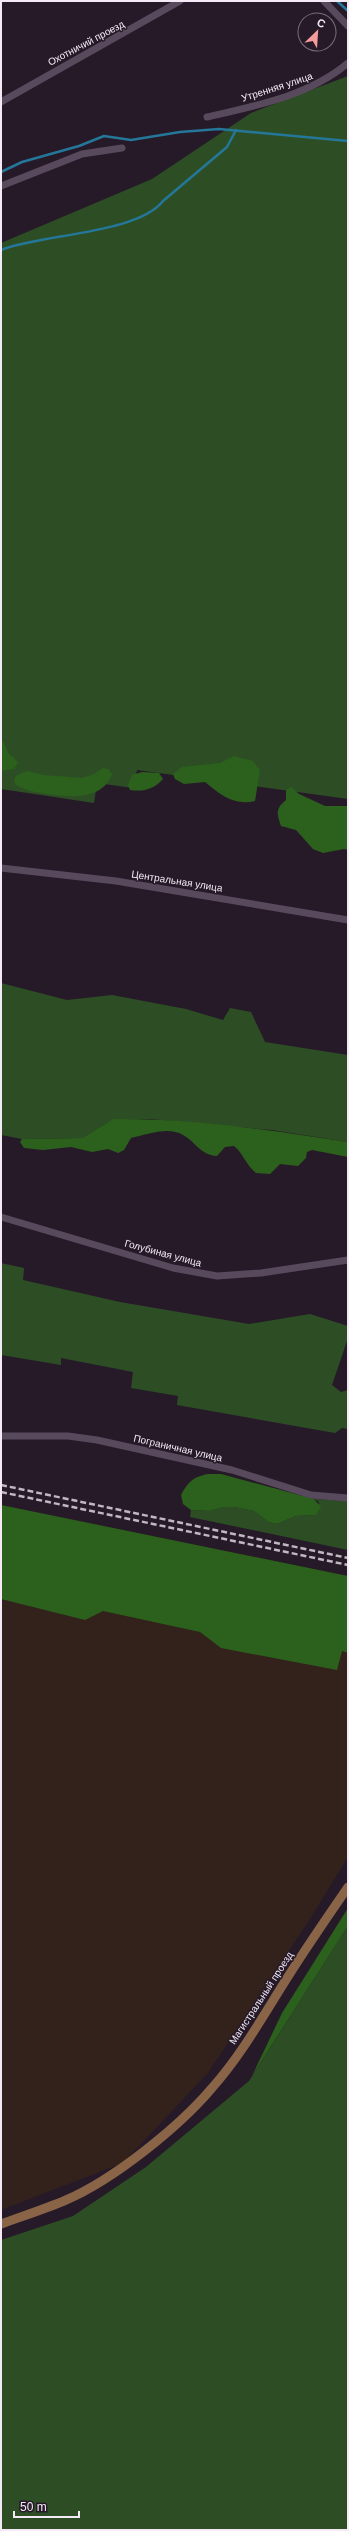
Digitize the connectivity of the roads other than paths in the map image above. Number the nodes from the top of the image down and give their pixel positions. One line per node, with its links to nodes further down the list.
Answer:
1 (180, 1): 5 (street, Охотничий проезд)
2 (324, 1): 3 (street)
3 (348, 26)
4 (348, 63): 6 (street, Утренняя улица)
5 (1, 102)
6 (207, 117)
7 (122, 148): 8 (street)
8 (1, 186)
9 (1, 868): 10 (street, Центральная улица)
10 (348, 920)
11 (1, 1217): 12 (street, Голубиная улица)
12 (348, 1260)
13 (1, 1436): 14 (street, Пограничная улица)
14 (348, 1498)
15 (348, 1887): 16 (main road, Магистральный проезд)
16 (1, 2224)

